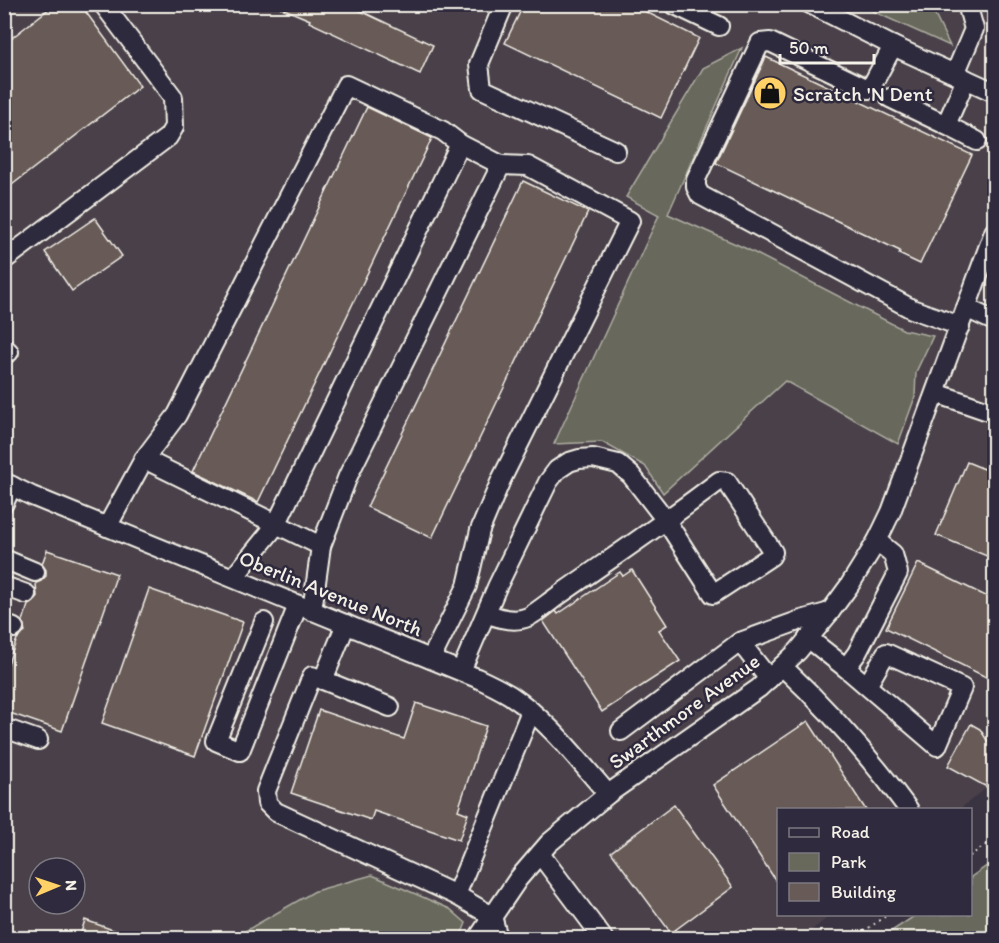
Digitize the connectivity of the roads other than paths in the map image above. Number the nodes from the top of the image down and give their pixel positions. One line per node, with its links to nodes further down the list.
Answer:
1 (103, 4): 17 (street)
2 (504, 4): 14 (street)
3 (674, 4): 6 (street)
4 (810, 4): 7 (street)
5 (967, 4): 8 (street)
6 (720, 26)
7 (893, 46): 8 (street); 20 (street)
8 (961, 77): 9 (street); 11 (street)
9 (994, 92)
10 (890, 98): 11 (street)
11 (946, 125): 12 (street)
12 (976, 141)
13 (460, 144): 15 (street); 23 (street); 27 (street)
14 (616, 151)
15 (501, 165): 30 (street); 43 (street)
16 (994, 232): 18 (street, Swarthmore Avenue)
17 (4, 260)
18 (966, 308): 19 (street); 20 (street, Swarthmore Avenue)
19 (994, 321)
20 (960, 326): 21 (street, Swarthmore Avenue)
21 (936, 393): 22 (street); 29 (street, Swarthmore Avenue)
22 (994, 413)
23 (144, 459): 27 (street); 28 (street)
24 (8, 484): 25 (street); 28 (street, Oberlin Avenue North)
25 (4, 503)
26 (665, 519): 26 (street); 38 (street); 38 (street)
27 (276, 525): 30 (street); 33 (street)
28 (107, 527): 33 (street, Oberlin Avenue North)
29 (877, 541): 37 (street, Swarthmore Avenue); 45 (street)
30 (321, 546): 36 (street)
31 (4, 559): 32 (street)
32 (35, 572)
33 (234, 577): 36 (street, Oberlin Avenue North)
34 (4, 586): 35 (street)
35 (26, 594)
36 (305, 608): 39 (street); 40 (street, Oberlin Avenue North)
37 (831, 612): 41 (street, Swarthmore Avenue); 42 (street)
38 (486, 613): 46 (street)
39 (264, 622)
40 (346, 624): 43 (street, Oberlin Avenue North); 48 (street)
41 (808, 638): 44 (street, Swarthmore Avenue); 45 (street)
42 (740, 642): 47 (street); 53 (street)
43 (431, 659): 46 (street, Oberlin Avenue North)
44 (782, 666): 47 (street, Swarthmore Avenue); 56 (street)
45 (846, 668): 49 (street)
46 (461, 671): 51 (street, Oberlin Avenue North)
47 (769, 679): 55 (street, Swarthmore Avenue)
48 (323, 680): 50 (street); 58 (street)
49 (867, 686): 49 (street)
50 (390, 707)
51 (531, 711): 55 (street, Oberlin Avenue North); 58 (street)
52 (4, 728): 54 (street)
53 (621, 731)
54 (38, 740)
55 (608, 794): 57 (street, Swarthmore Avenue)
56 (907, 808)
57 (540, 854): 59 (street, Swarthmore Avenue); 62 (street)
58 (456, 895): 59 (street)
59 (492, 916): 60 (street, Swarthmore Avenue); 61 (street)
60 (478, 939)
61 (498, 939)
62 (603, 939)

